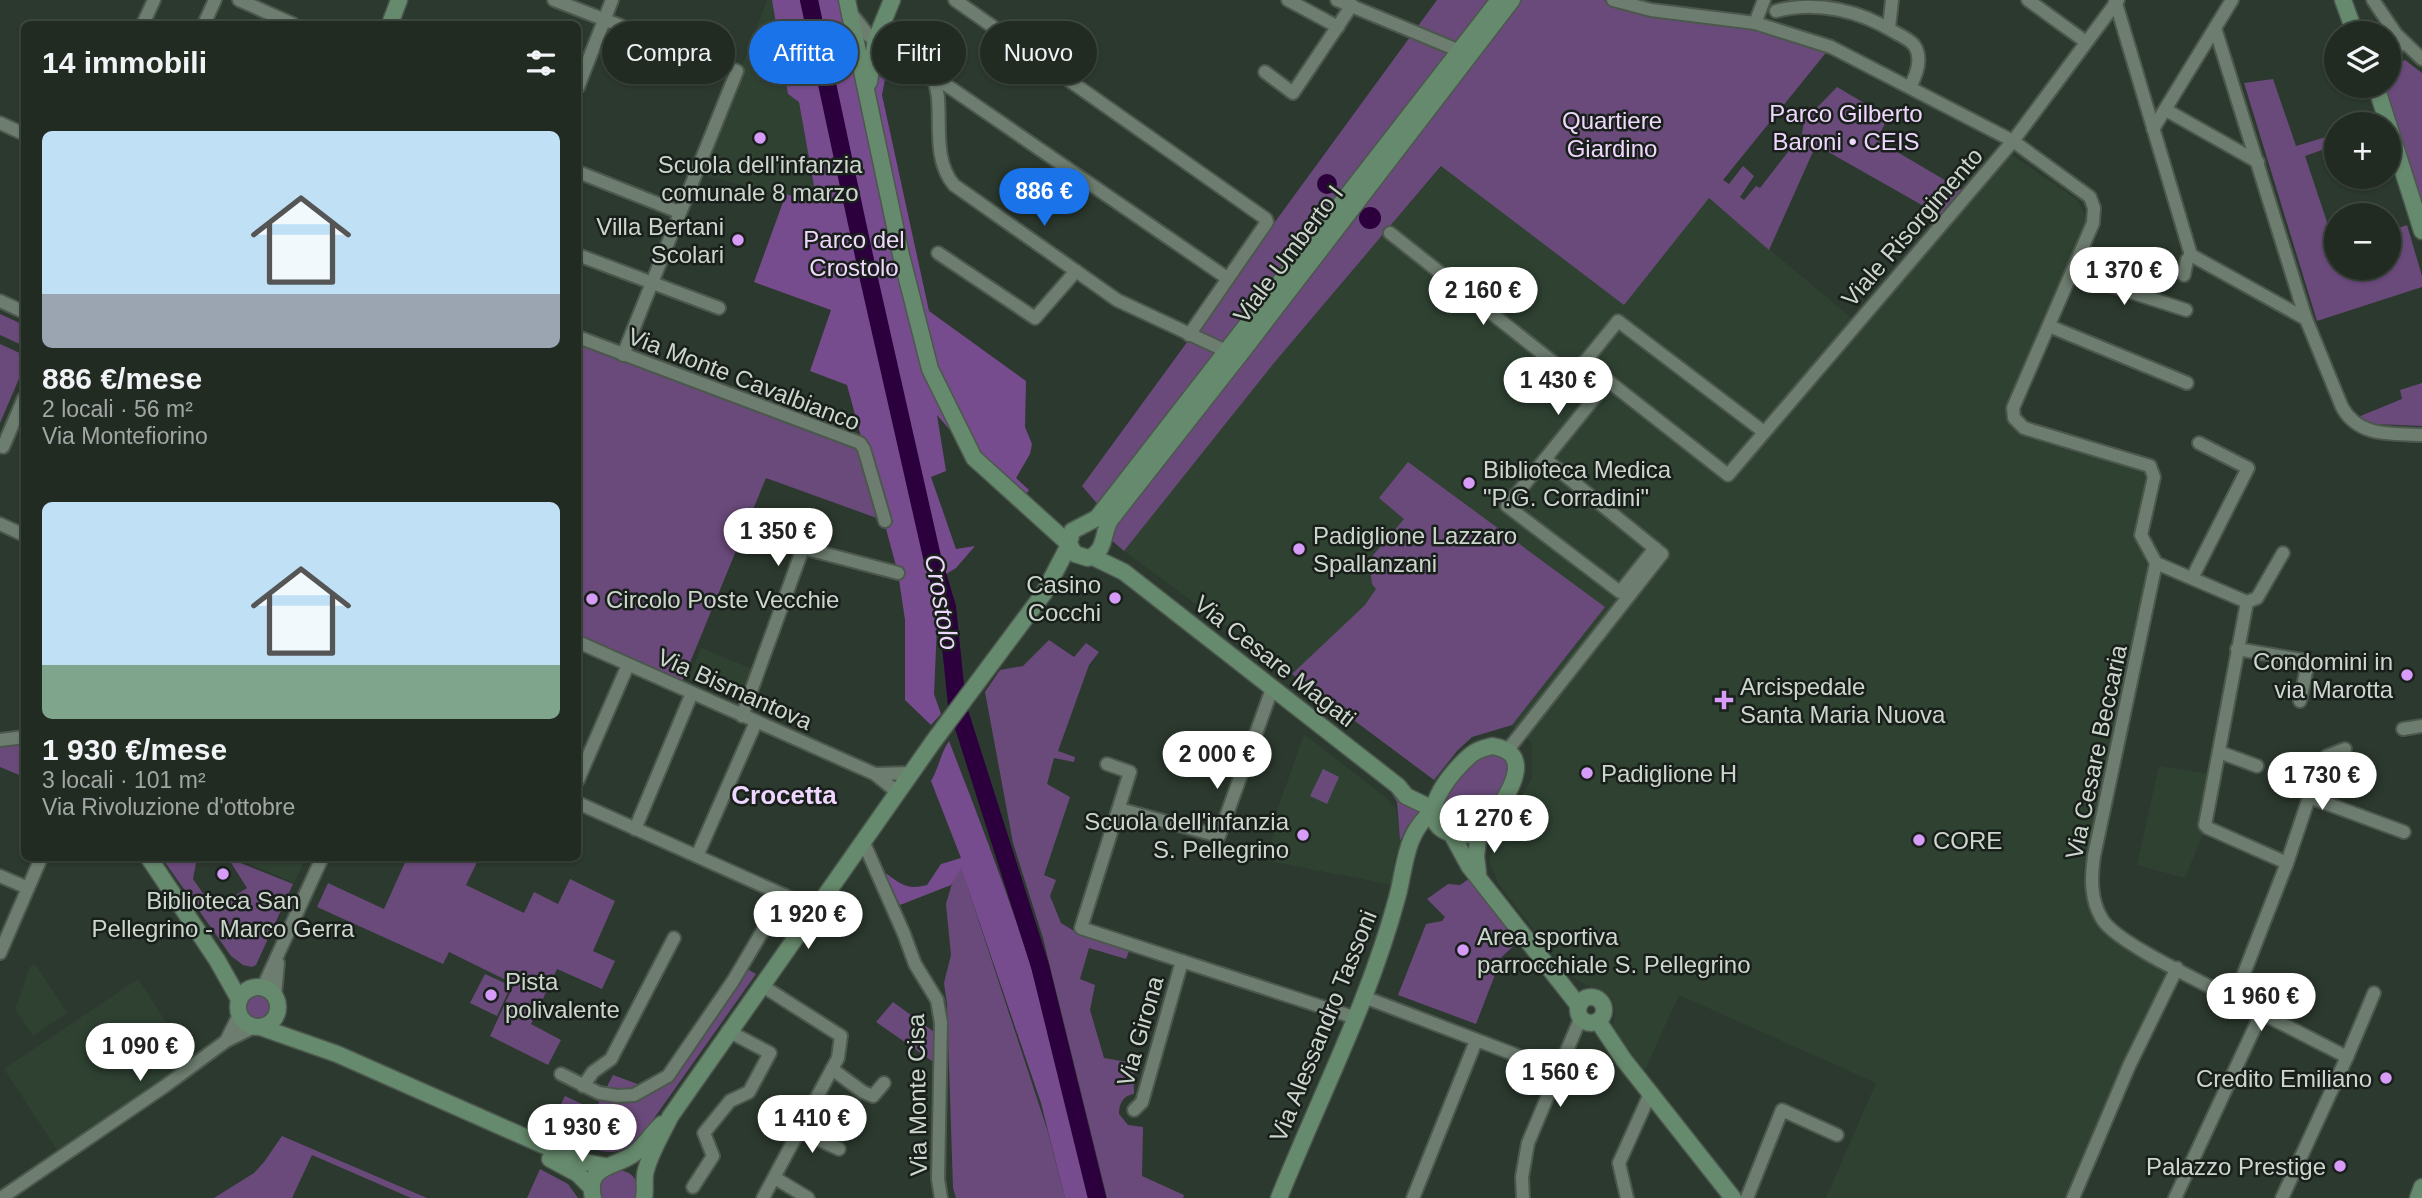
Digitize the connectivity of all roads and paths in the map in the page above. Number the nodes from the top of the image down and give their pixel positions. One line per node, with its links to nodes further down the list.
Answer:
1 (154, 0): 26 (street)
2 (215, 0): 27 (street)
3 (239, 0): 28 (street)
4 (399, 0): 29 (street)
5 (554, 0): 25 (street)
6 (612, 0): 25 (street)
7 (892, 0): 30 (street)
8 (955, 0): 65 (street)
9 (1288, 0): 33 (street)
10 (1337, 0): 22 (street)
11 (1499, 0): 39 (street, Viale Umberto I)
12 (1511, 0): 91 (street, Viale Umberto I)
13 (1613, 0): 32 (street)
14 (1764, 0): 32 (street)
15 (1892, 0): 34 (street)
16 (2028, 0): 37 (street)
17 (2232, 0): 35 (street)
18 (2343, 0): 31 (street)
19 (2373, 0): 23 (street)
20 (2116, 1): 37 (street, Viale Risorgimento); 51 (street)
21 (848, 4): 36 (street); 47 (street)
22 (1352, 5): 33 (street); 39 (street)
23 (2383, 6): 38 (street)
24 (1776, 11): 34 (street)
25 (604, 20): 43 (street); 56 (street)
26 (144, 21)
27 (205, 21)
28 (286, 21)
29 (391, 21)
30 (883, 21)
31 (2351, 21)
32 (1755, 23): 46 (street)
33 (1338, 27): 42 (street)
34 (1889, 28): 46 (street)
35 (2215, 28): 49 (street); 54 (street)
36 (872, 37)
37 (2086, 42): 53 (street, Viale Risorgimento)
38 (2402, 42): 40 (street)
39 (1460, 51): 75 (street, Viale Umberto I)
40 (2422, 58)
41 (872, 63): 47 (street)
42 (1265, 72)
43 (581, 79)
44 (935, 84): 62 (street)
45 (945, 84): 65 (street)
46 (1910, 87): 53 (street)
47 (867, 94): 86 (street)
48 (2380, 98): 57 (street)
49 (2166, 110): 51 (street); 54 (street)
50 (0, 122): 52 (street)
51 (2153, 129): 60 (street)
52 (21, 132)
53 (2014, 141): 63 (street); 81 (street, Viale Risorgimento)
54 (2258, 162): 71 (street)
55 (581, 173): 56 (street)
56 (679, 212): 66 (street)
57 (2422, 231)
58 (1390, 233): 78 (street)
59 (938, 253): 62 (street)
60 (2191, 255): 64 (street); 71 (street)
61 (581, 256): 66 (street)
62 (1076, 271): 73 (street)
63 (2072, 273): 69 (street); 72 (street)
64 (2184, 275)
65 (1227, 278): 73 (street)
66 (652, 284): 68 (street); 76 (street)
67 (0, 301): 70 (street)
68 (719, 308)
69 (2186, 310)
70 (21, 311)
71 (2306, 319): 82 (street)
72 (2049, 326): 79 (street); 95 (street)
73 (1189, 335): 75 (street)
74 (581, 339): 76 (street, Via Monte Cavalbianco)
75 (1226, 351): 89 (street, Viale Umberto I)
76 (623, 355): 87 (street, Via Monte Cavalbianco)
77 (1584, 362): 78 (street); 81 (street); 81 (street, Viale Risorgimento)
78 (1572, 377): 85 (street)
79 (2187, 383)
80 (21, 405): 84 (street)
81 (1764, 432)
82 (2422, 435)
83 (2199, 443): 98 (street)
84 (0, 446)
85 (1545, 459): 99 (street); 99 (street)
86 (1040, 515): 89 (street); 92 (street)
87 (885, 521)
88 (0, 524): 90 (street)
89 (1082, 526): 91 (street); 92 (street, Viale Umberto I)
90 (21, 534)
91 (1102, 539): 94 (street, Viale Umberto I); 96 (street, Via Cesare Magati)
92 (1069, 545): 94 (street); 100 (street, Viale Umberto I)
93 (2283, 553): 101 (street)
94 (1088, 557): 96 (street, Via Cesare Magati); 100 (street, Viale Umberto I)
95 (2156, 563): 98 (street); 146 (street, Via Cesare Beccaria)
96 (1124, 572): 105 (street, Via Cesare Magati)
97 (898, 573): 108 (street)
98 (2192, 578): 101 (street)
99 (1627, 589): 115 (street)
100 (1044, 593): 120 (street)
101 (2247, 602): 103 (street)
102 (581, 643): 104 (street, Via Bismantova)
103 (2237, 649): 107 (street); 116 (street)
104 (628, 665): 106 (street, Via Bismantova); 119 (street)
105 (1272, 689): 125 (street); 126 (street, Via Cesare Magati)
106 (692, 693): 108 (street, Via Bismantova); 127 (street)
107 (2300, 702)
108 (742, 716): 109 (street, Via Bismantova)
109 (756, 722): 121 (street, Via Bismantova); 132 (street)
110 (2422, 726): 111 (street)
111 (2403, 729)
112 (21, 737): 113 (street)
113 (0, 740)
114 (2346, 749): 123 (street)
115 (1507, 751): 126 (street, Via Alessandro Tassoni); 128 (street)
116 (2218, 752): 118 (street); 136 (street)
117 (1107, 764): 125 (street)
118 (2257, 766)
119 (581, 773)
120 (911, 773): 121 (street, Via Bismantova); 122 (street)
121 (875, 774): 122 (street, Via Bismantova)
122 (897, 792): 131 (street)
123 (2309, 797): 129 (street); 136 (street)
124 (581, 804): 127 (street)
125 (1119, 809): 145 (street)
126 (1439, 815): 128 (street, Via Cesare Magati); 138 (street); 150 (street, Via Alessandro Tassoni)
127 (635, 829): 130 (street)
128 (1479, 831): 138 (street)
129 (2404, 832)
130 (661, 841): 132 (street); 140 (street)
131 (863, 841): 141 (street); 184 (street, Via Monte Cisa)
132 (697, 856): 140 (street)
133 (40, 861): 139 (street)
134 (151, 861): 144 (street)
135 (321, 861): 149 (street)
136 (2287, 863): 151 (street)
137 (0, 876): 139 (street)
138 (1479, 878): 153 (street)
139 (28, 888): 143 (street)
140 (782, 898): 141 (street); 167 (street)
141 (813, 912): 147 (street)
142 (674, 938): 167 (street)
143 (0, 953)
144 (218, 960): 149 (street); 152 (street)
145 (1182, 961): 155 (street); 169 (street, Via Girona)
146 (2177, 968): 151 (street, Via Cesare Beccaria); 191 (street)
147 (761, 985): 158 (street); 163 (street)
148 (2374, 993): 162 (street)
149 (268, 994): 152 (street); 157 (street); 161 (street)
150 (1364, 997): 155 (street, Via Alessandro Tassoni); 160 (street)
151 (2234, 999): 154 (street, Via Cesare Beccaria)
152 (239, 1007): 157 (street); 159 (street)
153 (1580, 1011): 156 (street); 156 (street); 164 (street)
154 (2261, 1014): 162 (street, Via Cesare Beccaria); 192 (street)
155 (1356, 1018): 185 (street, Via Alessandro Tassoni)
156 (1598, 1020): 168 (street)
157 (257, 1027): 159 (street); 161 (street)
158 (728, 1031): 170 (street); 177 (street)
159 (226, 1041): 181 (street)
160 (1476, 1041): 164 (street); 186 (street)
161 (337, 1054): 172 (street)
162 (2347, 1056): 193 (street)
163 (832, 1069): 166 (street); 171 (street)
164 (1558, 1071): 187 (street)
165 (561, 1074): 167 (street)
166 (884, 1083)
167 (583, 1086)
168 (1650, 1094): 188 (street); 189 (street)
169 (1134, 1110)
170 (670, 1117): 175 (street); 179 (street)
171 (800, 1131): 174 (street); 176 (street)
172 (513, 1134): 175 (street); 180 (street)
173 (1837, 1135): 190 (street)
174 (839, 1149)
175 (613, 1164): 179 (street); 180 (street)
176 (775, 1178): 182 (street); 183 (street)
177 (693, 1187)
178 (2422, 1187): 194 (street)
179 (646, 1191)
180 (593, 1193)
181 (1, 1198)
182 (763, 1198)
183 (808, 1198)
184 (940, 1198)
185 (1279, 1198)
186 (1413, 1198)
187 (1523, 1198)
188 (1627, 1198)
189 (1733, 1198)
190 (1747, 1198)
191 (2073, 1198)
192 (2175, 1198)
193 (2282, 1198)
194 (2418, 1198)

